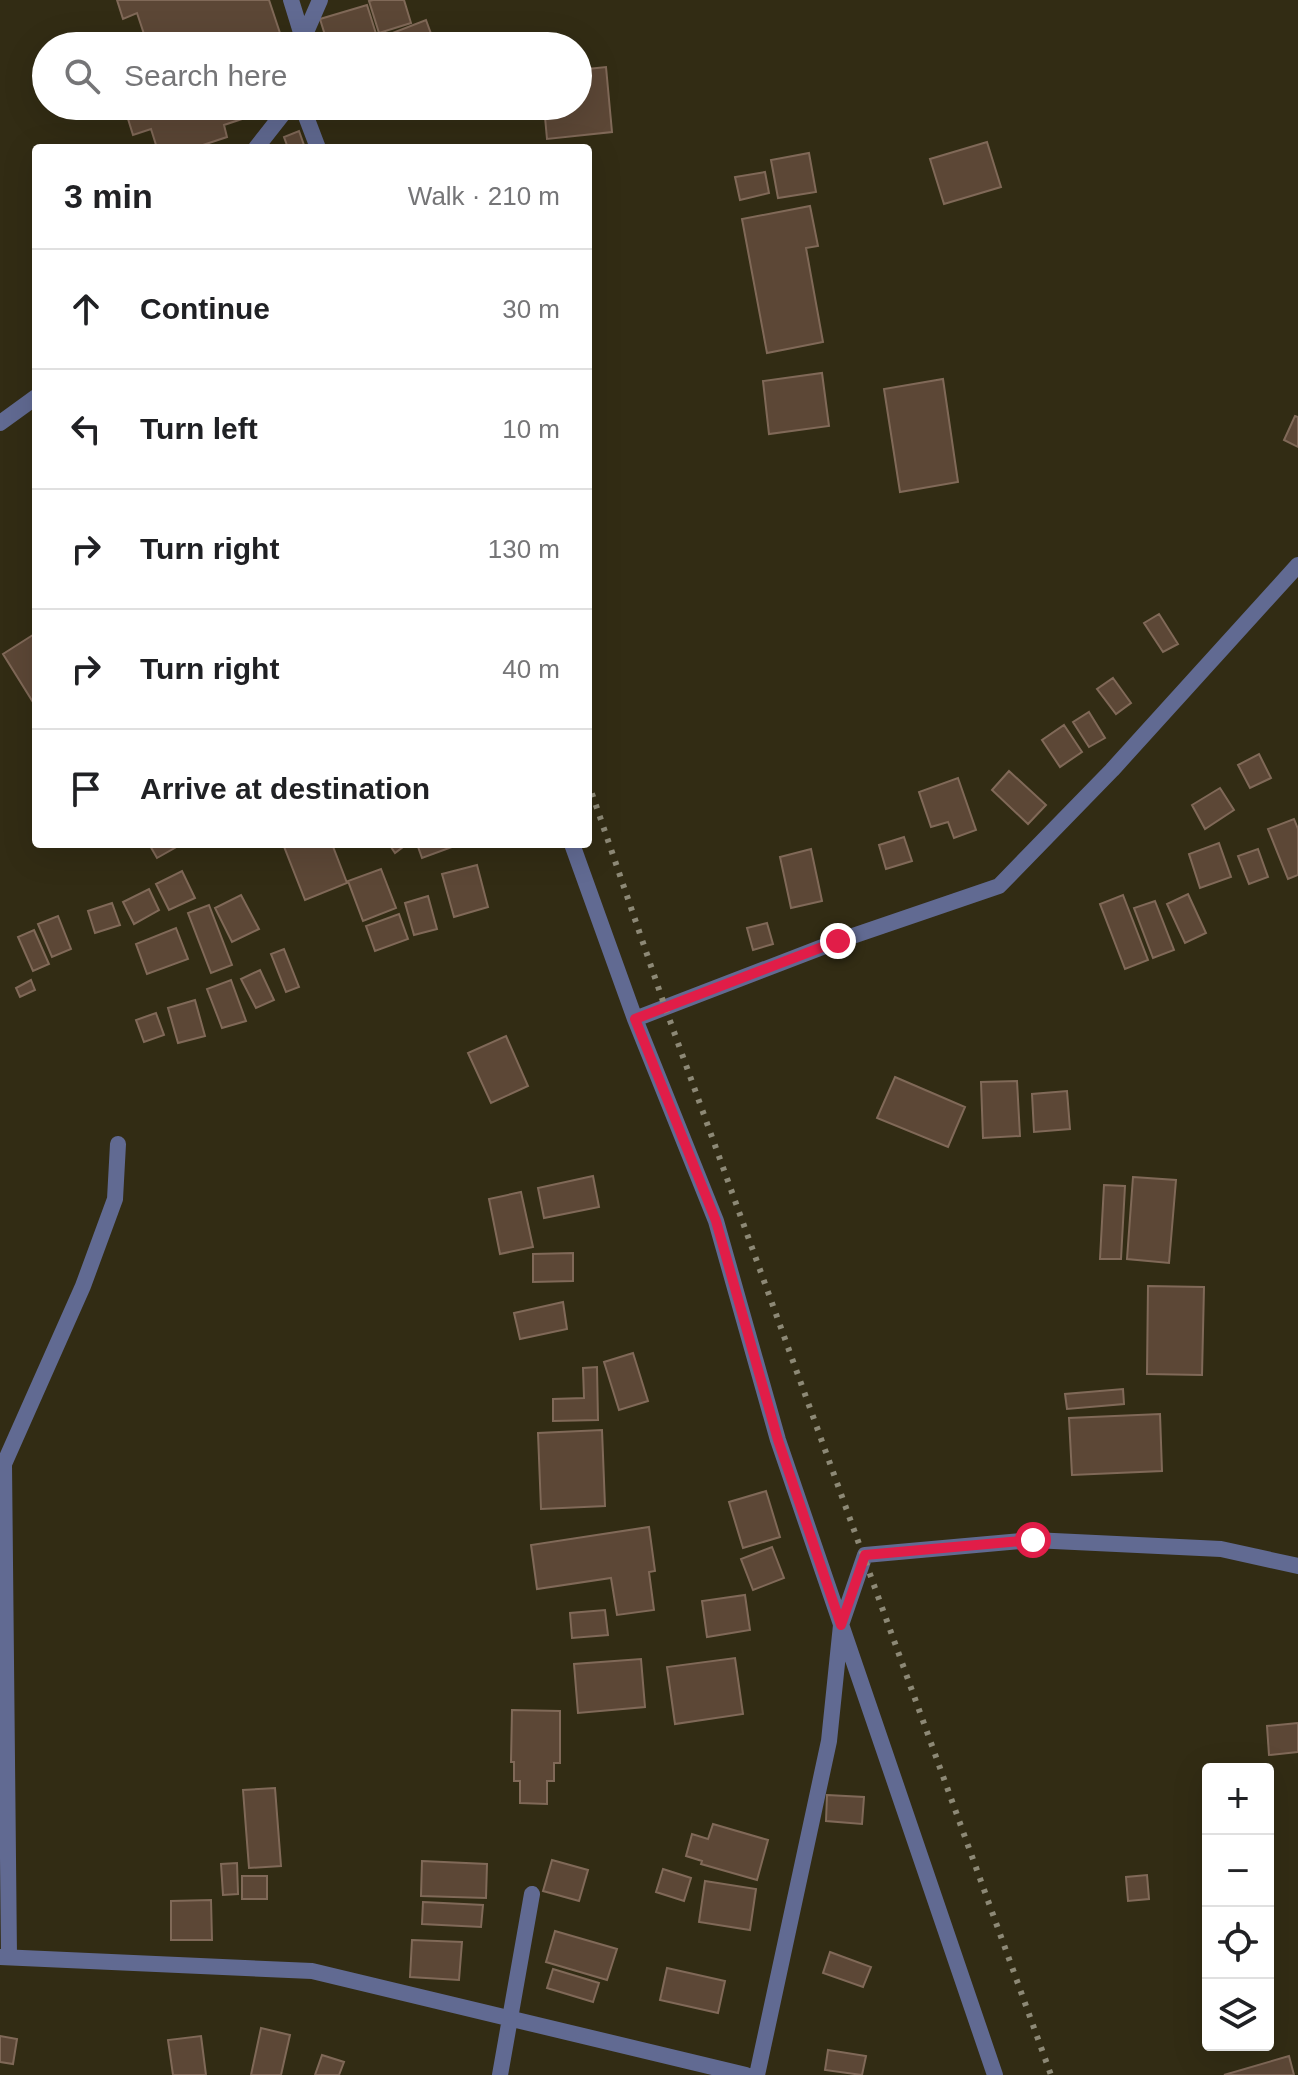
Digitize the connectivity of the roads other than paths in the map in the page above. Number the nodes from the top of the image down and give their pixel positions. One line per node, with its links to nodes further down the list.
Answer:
1 (291, 0): 3 (street)
2 (320, 0): 4 (street)
3 (300, 32)
4 (307, 32)
5 (278, 120): 7 (street)
6 (307, 120): 8 (street)
7 (259, 144)
8 (316, 144)
9 (32, 400): 10 (street)
10 (0, 423)
11 (1298, 565): 13 (street)
12 (573, 848): 13 (street)
13 (635, 1019): 16 (street)
14 (118, 1144): 18 (street)
15 (1298, 1566): 16 (street)
16 (841, 1625): 22 (street); 23 (street)
17 (532, 1894): 19 (street)
18 (4, 1957): 19 (street)
19 (511, 2020): 20 (street); 21 (street)
20 (500, 2075)
21 (746, 2075)
22 (757, 2075)
23 (995, 2075)

